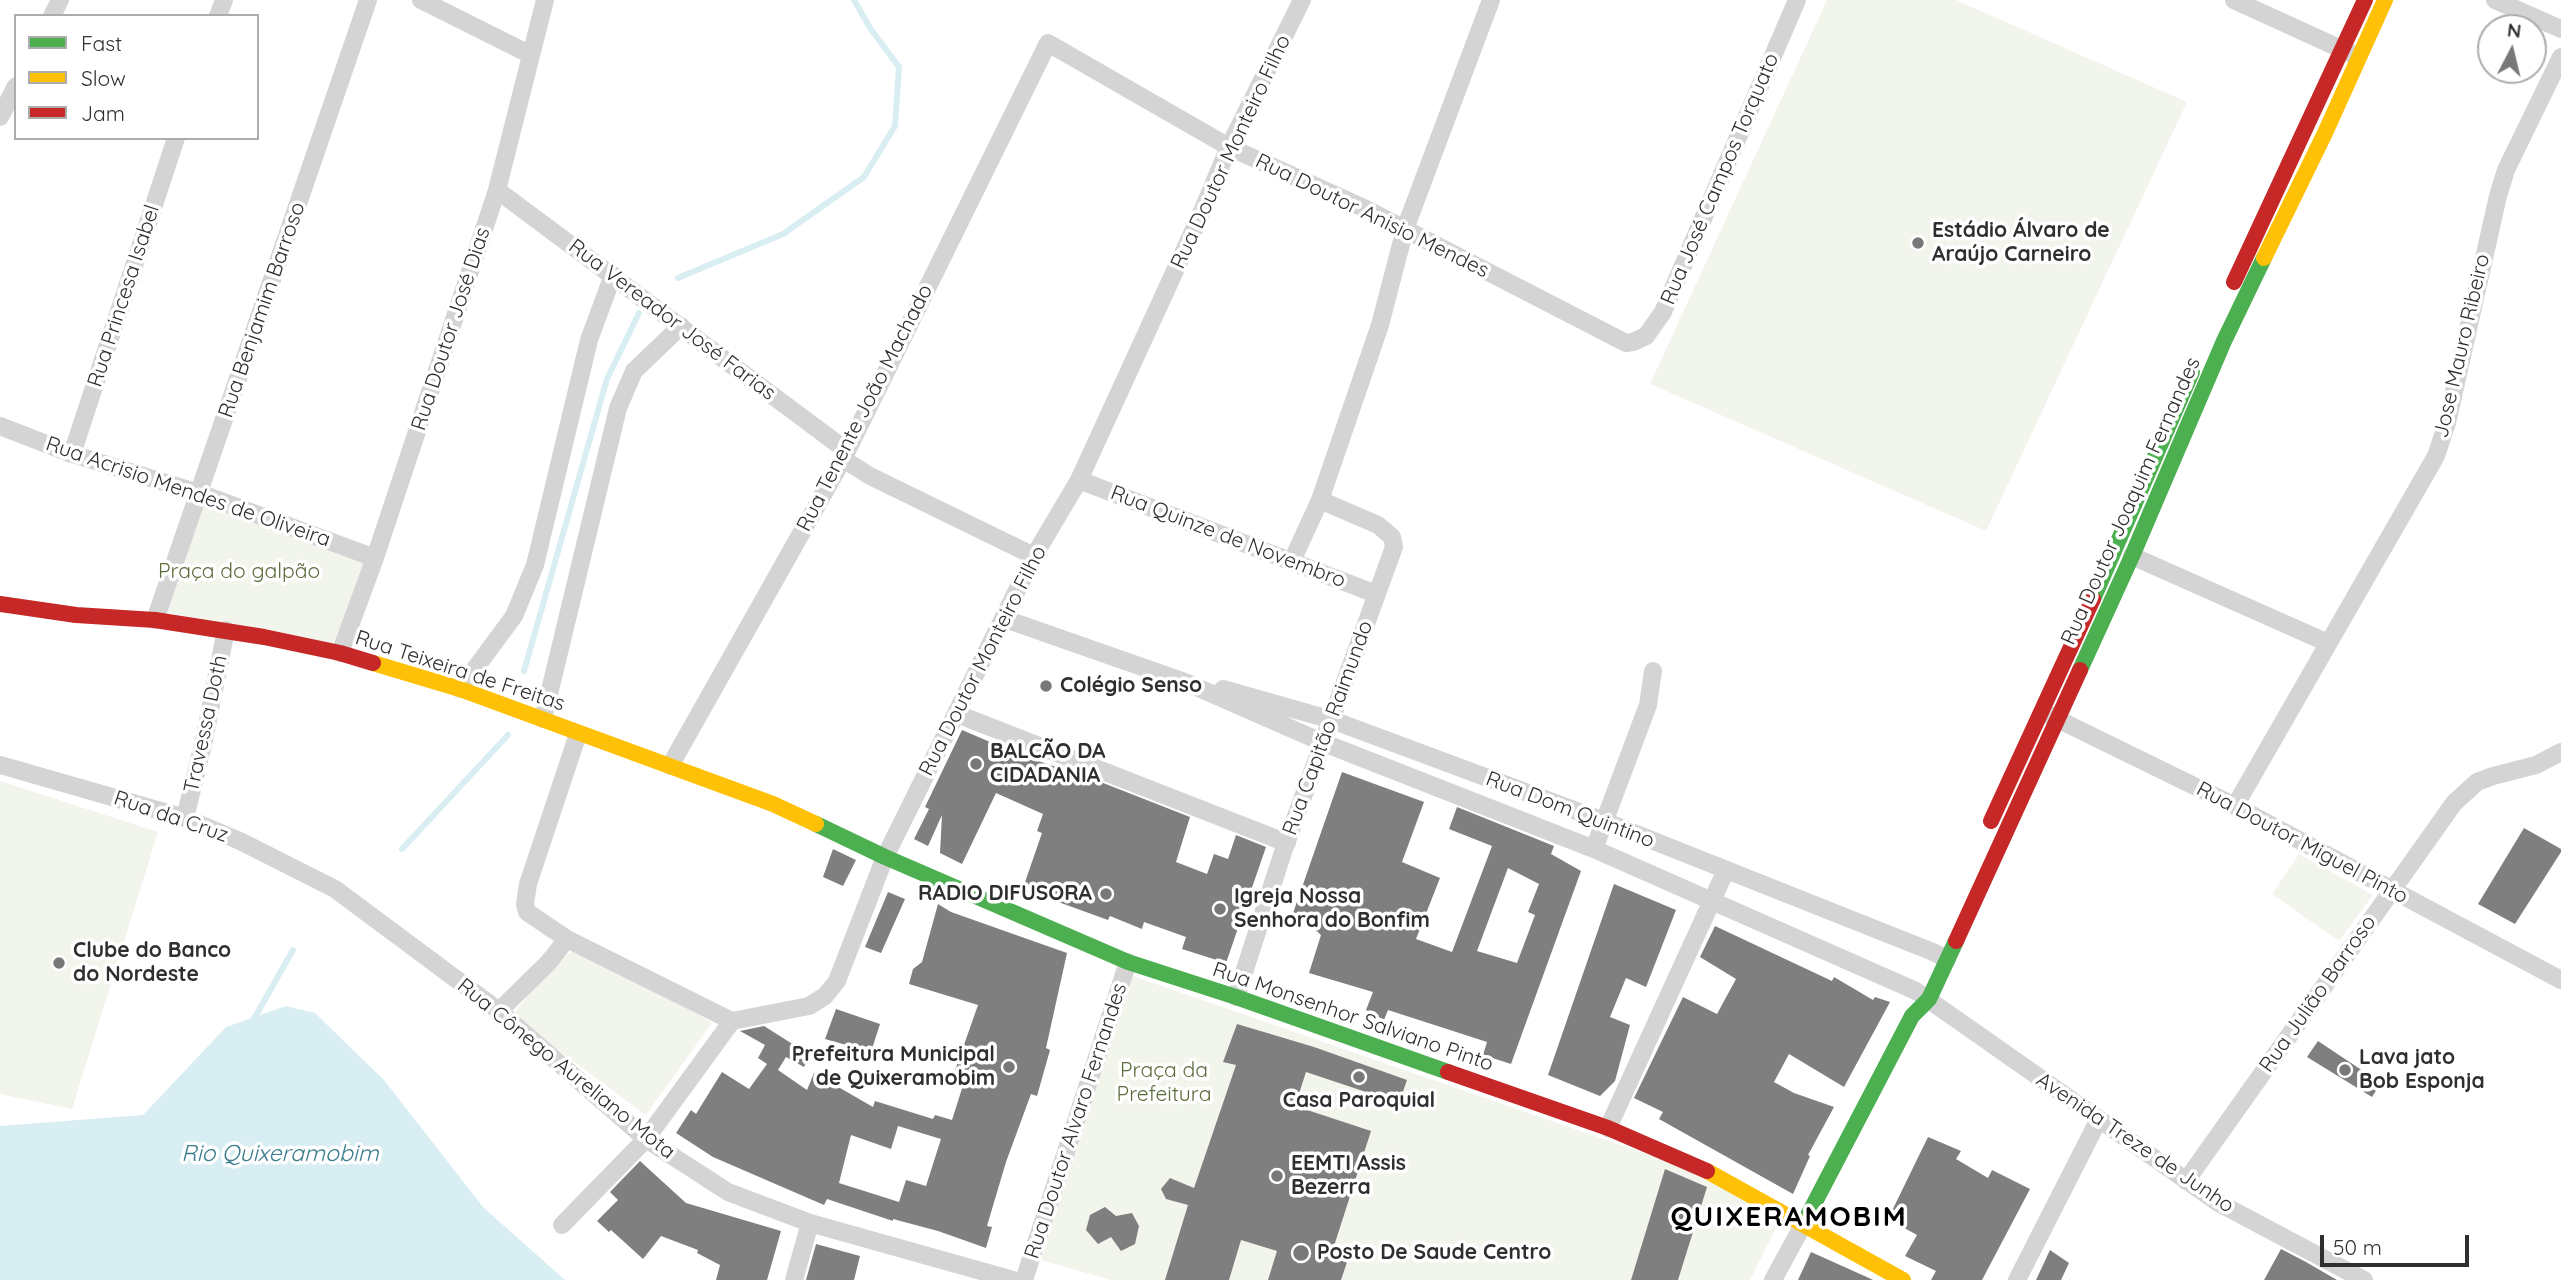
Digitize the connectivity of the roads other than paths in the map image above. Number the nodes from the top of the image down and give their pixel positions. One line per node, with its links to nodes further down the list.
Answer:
1 (368, 0): 34 (street, Rua Benjamim Barroso)
2 (421, 0): 14 (street)
3 (545, 0): 14 (street, Rua Doutor José Dias)
4 (1302, 0): 22 (street, Rua Doutor Monteiro Filho)
5 (1491, 0): 24 (street)
6 (1797, 0): 28 (street, Rua José Campos Torquato)
7 (2234, 0): 13 (street)
8 (2365, 0): 13 (street)
9 (2385, 0): 15 (street, Rua Doutor Joaquim Fernandes)
10 (2495, 0): 11 (street)
11 (2561, 29)
12 (1048, 44): 22 (street, Rua Doutor Anisio Mendes); 32 (street, Rua Tenente João Machado)
13 (2342, 48): 15 (street); 19 (street)
14 (531, 55): 23 (street, Rua Doutor José Dias)
15 (2359, 57): 20 (street, Rua Doutor Joaquim Fernandes)
16 (2561, 57): 45 (street, Jose Mauro Ribeiro)
17 (14, 90): 18 (street)
18 (0, 117)
19 (2308, 124): 20 (street); 26 (street)
20 (2325, 133): 37 (street, Rua Doutor Joaquim Fernandes)
21 (175, 140): 31 (street, Rua Princesa Isabel)
22 (1229, 147): 24 (street, Rua Doutor Anisio Mendes); 33 (street, Rua Doutor Monteiro Filho)
23 (496, 190): 25 (street, Rua Vereador José Farias); 38 (street, Rua Doutor José Dias)
24 (1405, 229): 28 (street, Rua Doutor Anisio Mendes); 35 (street)
25 (613, 275): 27 (street, Rua Vereador José Farias); 49 (street)
26 (2229, 293)
27 (681, 326): 32 (street, Rua Vereador José Farias); 52 (street)
28 (1626, 343)
29 (2200, 353): 51 (street, Rua Doutor Joaquim Fernandes)
30 (0, 426): 31 (street, Rua Acrisio Mendes de Oliveira)
31 (72, 454): 34 (street, Rua Acrisio Mendes de Oliveira)
32 (845, 455): 36 (street, Rua Vereador José Farias); 58 (street, Rua Tenente João Machado)
33 (1079, 480): 36 (street, Rua Doutor Monteiro Filho); 39 (street, Rua Quinze de Novembro)
34 (199, 493): 38 (street, Rua Acrisio Mendes de Oliveira); 43 (street, Rua Benjamim Barroso)
35 (1320, 500): 39 (street); 40 (street, Rua Capitão Raimundo)
36 (1034, 556): 42 (street, Rua Doutor Monteiro Filho)
37 (2132, 556): 45 (street); 51 (street, Rua Doutor Joaquim Fernandes)
38 (375, 558): 46 (street, Rua Doutor José Dias)
39 (1292, 561): 40 (street, Rua Quinze de Novembro)
40 (1376, 594): 53 (street, Rua Capitão Raimundo)
41 (0, 604): 43 (street, Rua Teixeira de Freitas)
42 (1005, 619): 48 (street, Rua Dom Quintino); 50 (street, Rua Doutor Monteiro Filho)
43 (155, 620): 44 (street, Rua Teixeira de Freitas)
44 (226, 630): 46 (street, Rua Teixeira de Freitas); 60 (street, Travessa Doth)
45 (2328, 643): 59 (street, Jose Mauro Ribeiro)
46 (340, 653): 49 (street, Rua Teixeira de Freitas)
47 (1653, 671): 61 (street)
48 (1185, 682): 53 (street, Rua Dom Quintino); 55 (street, Rua Dom Quintino)
49 (460, 689): 52 (street, Rua Teixeira de Freitas)
50 (957, 714): 63 (street); 65 (street, Rua Doutor Monteiro Filho)
51 (2049, 715): 59 (street, Rua Doutor Miguel Pinto); 62 (street, Rua Doutor Joaquim Fernandes); 71 (street, Rua Doutor Joaquim Fernandes)
52 (543, 719): 54 (street, Rua Teixeira de Freitas)
53 (1332, 720): 55 (street, Rua Capitão Raimundo); 61 (street, Rua Dom Quintino)
54 (578, 734): 58 (street, Rua Teixeira de Freitas); 70 (street)
55 (1324, 743): 63 (street, Rua Capitão Raimundo); 64 (street, Rua Dom Quintino)
56 (2561, 752): 68 (street, Rua Julião Barroso)
57 (0, 765): 60 (street, Rua da Cruz)
58 (670, 766): 65 (street, Rua Teixeira de Freitas)
59 (2235, 806): 68 (street, Rua Doutor Miguel Pinto)
60 (184, 818): 67 (street, Rua da Cruz)
61 (1605, 822): 64 (street); 66 (street, Rua Dom Quintino)
62 (1984, 837)
63 (1287, 843): 75 (street, Rua Capitão Raimundo)
64 (1594, 849): 69 (street, Rua Dom Quintino)
65 (885, 857): 72 (street, Rua Monsenhor Salviano Pinto); 77 (street, Rua Doutor Monteiro Filho)
66 (1726, 870): 69 (street); 71 (street, Rua Dom Quintino)
67 (334, 889): 76 (street, Rua Cônego Aureliano Mota)
68 (2392, 889): 73 (street, Rua Doutor Miguel Pinto); 81 (street, Rua Julião Barroso)
69 (1713, 901): 74 (street, Rua Dom Quintino); 79 (street)
70 (567, 939): 76 (street); 77 (street)
71 (1940, 950): 74 (street, Rua Doutor Joaquim Fernandes)
72 (1128, 962): 75 (street, Rua Monsenhor Salviano Pinto); 87 (street, Rua Doutor Alvaro Fernandes)
73 (2561, 980)
74 (1923, 995): 78 (street, Avenida Treze de Junho); 83 (street, Rua Doutor Joaquim Fernandes)
75 (1236, 997): 79 (street, Rua Monsenhor Salviano Pinto)
76 (499, 1011): 80 (street, Rua Cônego Aureliano Mota)
77 (732, 1021): 80 (street)
78 (2098, 1121): 81 (street, Avenida Treze de Junho); 90 (street)
79 (1608, 1128): 83 (street, Rua Monsenhor Salviano Pinto)
80 (646, 1139): 82 (street, Rua Cônego Aureliano Mota); 84 (street)
81 (2186, 1181): 91 (street, Avenida Treze de Junho)
82 (810, 1223): 85 (street); 86 (street, Rua Cônego Aureliano Mota)
83 (1804, 1223): 88 (street); 89 (street, Rua Monsenhor Salviano Pinto)
84 (562, 1225)
85 (794, 1280)
86 (1013, 1280)
87 (1024, 1280)
88 (1773, 1280)
89 (1903, 1280)
90 (2017, 1280)
91 (2364, 1280)

